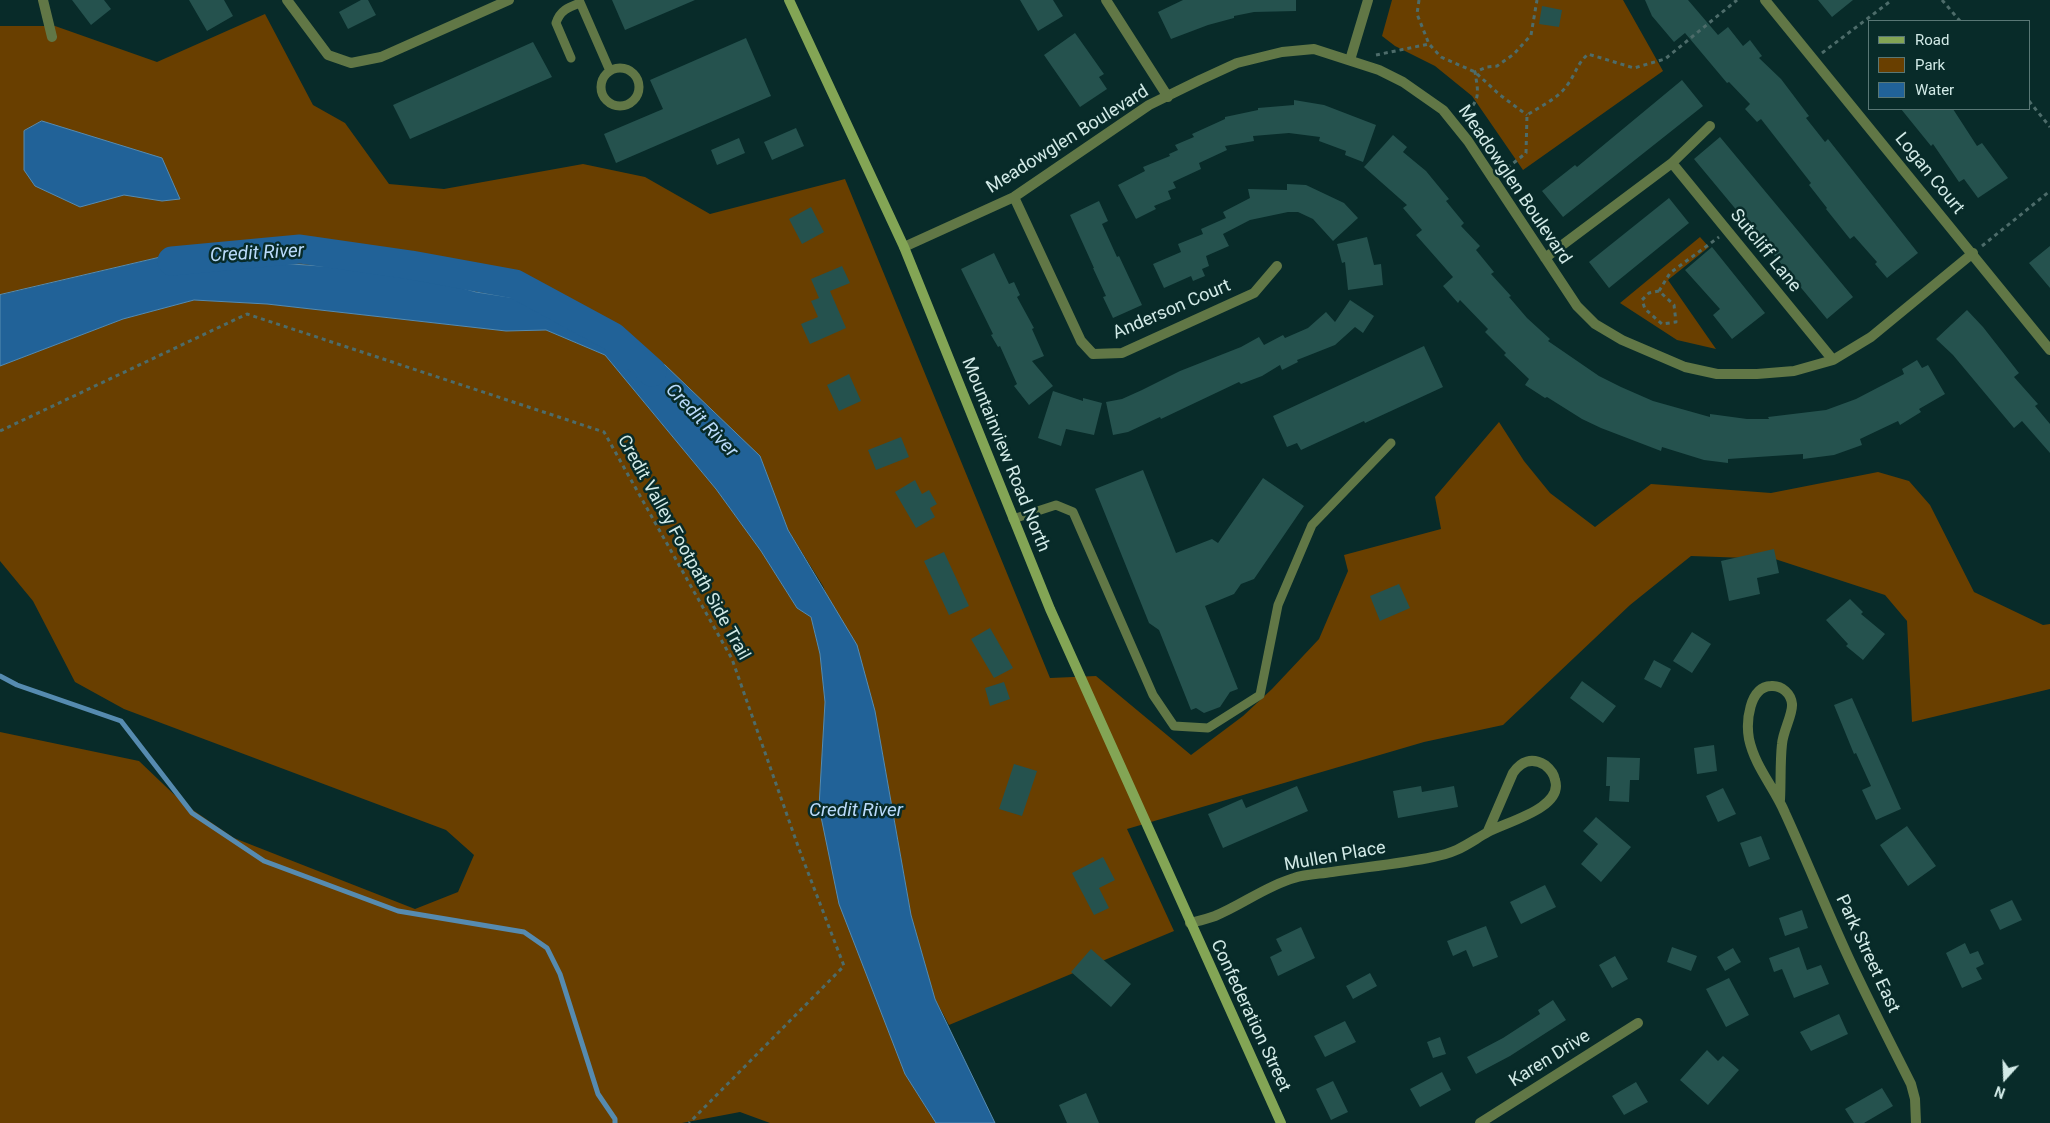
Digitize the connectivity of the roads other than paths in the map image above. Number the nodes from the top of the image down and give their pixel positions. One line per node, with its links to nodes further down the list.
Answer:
1 (43, 0): 9 (street)
2 (286, 0): 3 (street)
3 (510, 0)
4 (789, 0): 17 (main road, Mountainview Road North)
5 (1106, 0): 13 (street)
6 (1368, 0): 11 (street)
7 (1765, 0): 18 (street, Logan Court)
8 (580, 2): 10 (lane); 12 (lane)
9 (52, 37)
10 (571, 58)
11 (1350, 60): 13 (street, Meadowglen Boulevard); 19 (street, Meadowglen Boulevard)
12 (610, 71): 12 (lane)
13 (1168, 97): 16 (street, Meadowglen Boulevard)
14 (1710, 126): 15 (street)
15 (1672, 163): 19 (street); 22 (street, Sutcliff Lane)
16 (1014, 197): 17 (street, Meadowglen Boulevard); 20 (street, Anderson Court)
17 (904, 247): 24 (main road, Mountainview Road North)
18 (1973, 253): 21 (street, Logan Court); 22 (street, Meadowglen Boulevard)
19 (1545, 258): 22 (street, Meadowglen Boulevard)
20 (1277, 266)
21 (2050, 350)
22 (1833, 360)
23 (1391, 443): 24 (lane)
24 (1013, 519): 27 (main road, Mountainview Road North)
25 (1780, 800): 25 (street, Park Street East); 31 (street, Park Street East)
26 (1488, 832): 26 (street, Mullen Place); 27 (street, Mullen Place)
27 (1190, 923): 29 (main road, Confederation Street)
28 (1638, 1023): 30 (street, Karen Drive)
29 (1281, 1123)
30 (1480, 1123)
31 (1916, 1123)

